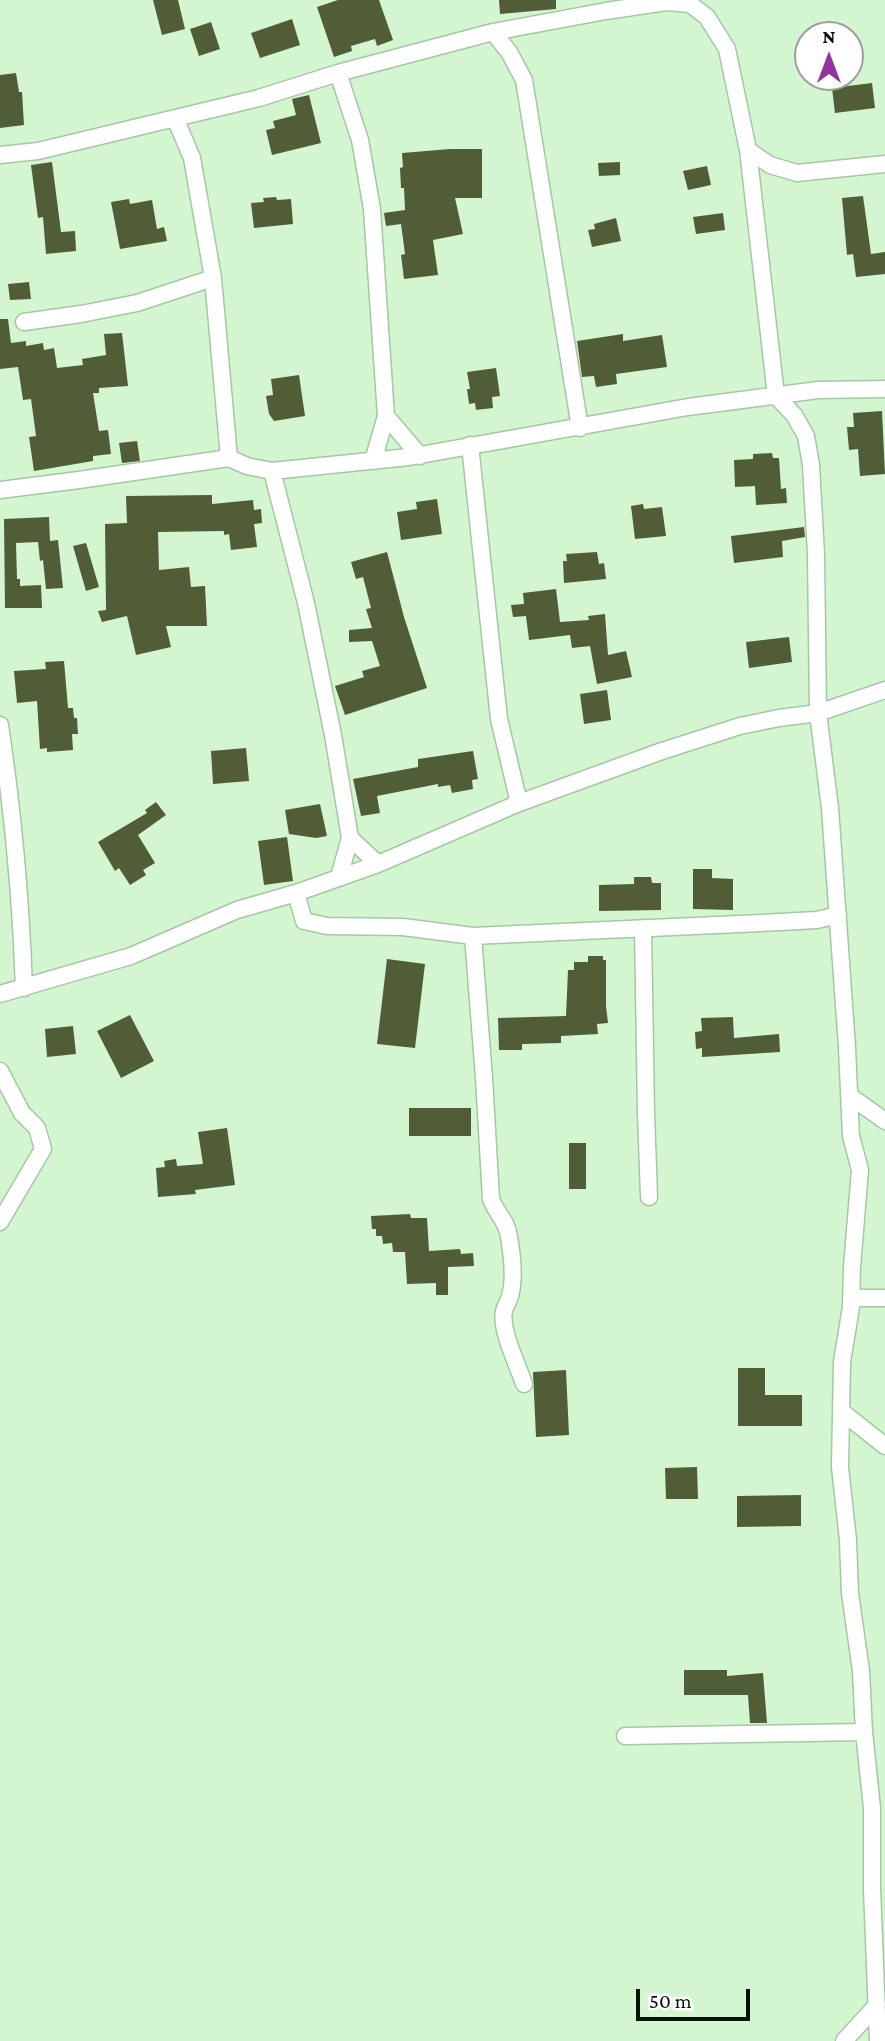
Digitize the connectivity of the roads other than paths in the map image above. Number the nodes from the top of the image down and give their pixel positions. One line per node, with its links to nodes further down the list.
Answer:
1 (492, 33): 2 (street); 4 (street); 12 (street)
2 (338, 73): 3 (street); 11 (street)
3 (175, 118): 5 (street); 7 (street)
4 (748, 150): 6 (street); 10 (street)
5 (0, 155)
6 (885, 164)
7 (213, 278): 8 (street); 15 (street)
8 (24, 322)
9 (885, 389): 10 (street)
10 (776, 396): 12 (street); 20 (street)
11 (386, 416): 14 (street); 16 (street)
12 (580, 428): 13 (street)
13 (470, 445): 14 (street); 22 (street)
14 (421, 456): 16 (street)
15 (229, 458): 17 (street); 18 (street)
16 (373, 461): 17 (street)
17 (272, 471): 23 (street)
18 (0, 490)
19 (885, 690): 20 (street)
20 (818, 713): 22 (street); 27 (street)
21 (0, 724): 30 (street)
22 (519, 803): 24 (street)
23 (350, 838): 24 (street); 25 (street)
24 (378, 864): 25 (street)
25 (339, 877): 26 (street)
26 (296, 892): 29 (street); 30 (street)
27 (838, 915): 28 (street); 33 (street)
28 (643, 928): 29 (street); 35 (street)
29 (473, 936): 39 (street)
30 (24, 988): 31 (street)
31 (0, 994)
32 (0, 1071): 36 (street)
33 (850, 1096): 34 (street); 37 (street)
34 (885, 1121)
35 (649, 1197)
36 (0, 1222)
37 (851, 1298): 38 (street); 40 (street)
38 (885, 1298)
39 (524, 1384)
40 (841, 1411): 41 (street); 42 (street)
41 (885, 1446)
42 (864, 1731): 43 (street); 44 (street)
43 (625, 1735)
44 (877, 2005): 45 (street); 46 (street)
45 (844, 2041)
46 (878, 2041)

